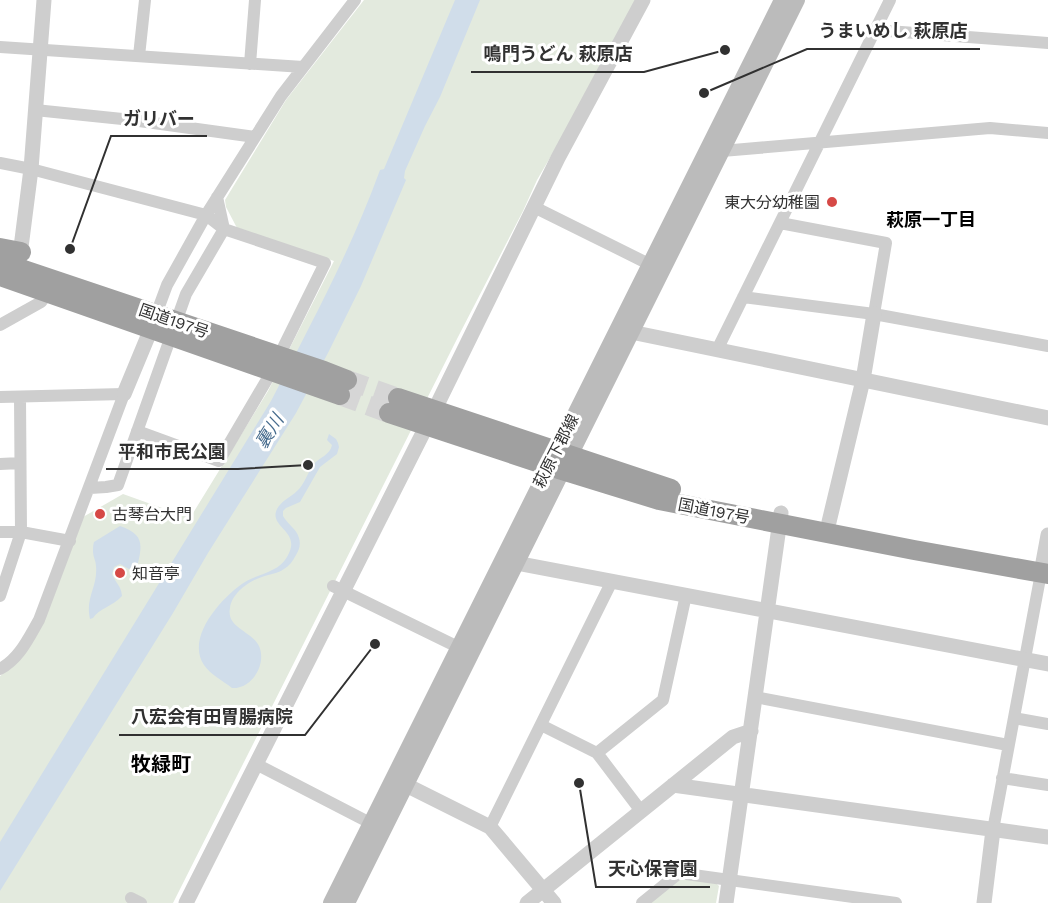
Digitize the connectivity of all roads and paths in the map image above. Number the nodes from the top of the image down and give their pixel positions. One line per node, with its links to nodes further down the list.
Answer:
1 (44, 0): 12 (street)
2 (145, 0): 13 (street)
3 (255, 0): 14 (street)
4 (355, 0): 15 (street)
5 (643, 0): 24 (street)
6 (782, 0): 20 (main road, 萩原下郡線)
7 (797, 0): 20 (main road, 萩原下郡線)
8 (890, 0): 9 (street)
9 (875, 30): 10 (street); 19 (street)
10 (1048, 43)
11 (0, 47): 12 (street)
12 (39, 50): 13 (street); 16 (street)
13 (139, 56): 14 (street)
14 (250, 64): 15 (street)
15 (303, 67): 18 (street)
16 (35, 110): 18 (street); 22 (street)
17 (1048, 133): 19 (street)
18 (255, 137): 23 (street)
19 (819, 143): 20 (street); 26 (street)
20 (716, 148): 29 (main road, 萩原下郡線)
21 (0, 163): 22 (street)
22 (31, 169): 25 (street); 30 (street)
23 (217, 197): 25 (street); 27 (street)
24 (534, 207): 29 (street); 47 (street)
25 (206, 214): 27 (street); 34 (street)
26 (780, 223): 32 (street); 33 (street)
27 (224, 229): 36 (street); 40 (street)
28 (0, 248): 30 (highway)
29 (656, 267): 37 (main road, 萩原下郡線)
30 (10, 268): 31 (highway, 国道197号); 34 (highway, 国道197号)
31 (48, 293): 34 (highway, 国道197号); 35 (street)
32 (743, 297): 33 (street); 39 (street)
33 (874, 314): 38 (street); 41 (street)
34 (153, 322): 36 (highway, 国道197号); 43 (street)
35 (0, 325)
36 (174, 329): 40 (highway, 国道197号); 49 (street)
37 (625, 329): 39 (street); 50 (main road, 萩原下郡線)
38 (1048, 346)
39 (717, 350): 41 (street)
40 (280, 365): 42 (highway, 国道197号); 49 (street)
41 (862, 380): 48 (street); 55 (street)
42 (344, 387)
43 (124, 394): 44 (street); 53 (street)
44 (20, 397): 45 (street); 52 (street)
45 (0, 398)
46 (394, 406): 47 (highway, 国道197号)
47 (431, 417): 50 (highway, 国道197号); 63 (street)
48 (1048, 418)
49 (137, 431): 53 (street)
50 (560, 460): 54 (highway, 国道197号); 60 (main road, 萩原下郡線); 67 (main road, 萩原下郡線)
51 (0, 464): 52 (street)
52 (20, 464): 57 (street)
53 (90, 488): 59 (street)
54 (780, 518): 55 (highway, 国道197号); 61 (highway, 国道197号); 66 (street)
55 (829, 522): 61 (highway, 国道197号)
56 (0, 532): 57 (street)
57 (21, 532): 59 (street); 65 (street)
58 (1048, 535): 61 (street)
59 (70, 541): 70 (street)
60 (516, 563): 62 (street); 67 (main road, 萩原下郡線)
61 (1045, 568): 68 (street)
62 (612, 580): 64 (street); 74 (street)
63 (338, 588): 67 (street); 78 (street)
64 (686, 595): 66 (street); 77 (street)
65 (0, 596)
66 (768, 610): 68 (street); 71 (street)
67 (465, 650): 80 (main road, 萩原下郡線)
68 (1024, 660): 69 (street); 72 (street)
69 (1048, 664)
70 (0, 669)
71 (755, 697): 75 (street); 76 (street)
72 (1014, 717): 73 (street); 76 (street)
73 (1048, 724)
74 (541, 725): 77 (street); 86 (street)
75 (751, 731): 81 (street); 83 (street)
76 (1008, 745): 79 (street)
77 (597, 753): 84 (street)
78 (256, 764): 85 (street); 91 (street)
79 (1002, 778): 82 (street); 87 (street)
80 (399, 782): 85 (main road, 萩原下郡線); 86 (street)
81 (673, 785): 83 (street); 84 (street)
82 (1048, 785)
83 (742, 795): 87 (street); 89 (street)
84 (641, 811): 90 (street)
85 (377, 826): 92 (main road, 萩原下郡線); 93 (main road, 萩原下郡線)
86 (490, 827): 90 (street)
87 (993, 830): 88 (street); 99 (street)
88 (1048, 837)
89 (730, 880): 96 (street); 97 (street); 98 (street)
90 (543, 890): 94 (street); 95 (street)
91 (186, 903)
92 (331, 903)
93 (347, 903)
94 (527, 903)
95 (554, 903)
96 (642, 903)
97 (726, 903)
98 (896, 903)
99 (984, 903)

